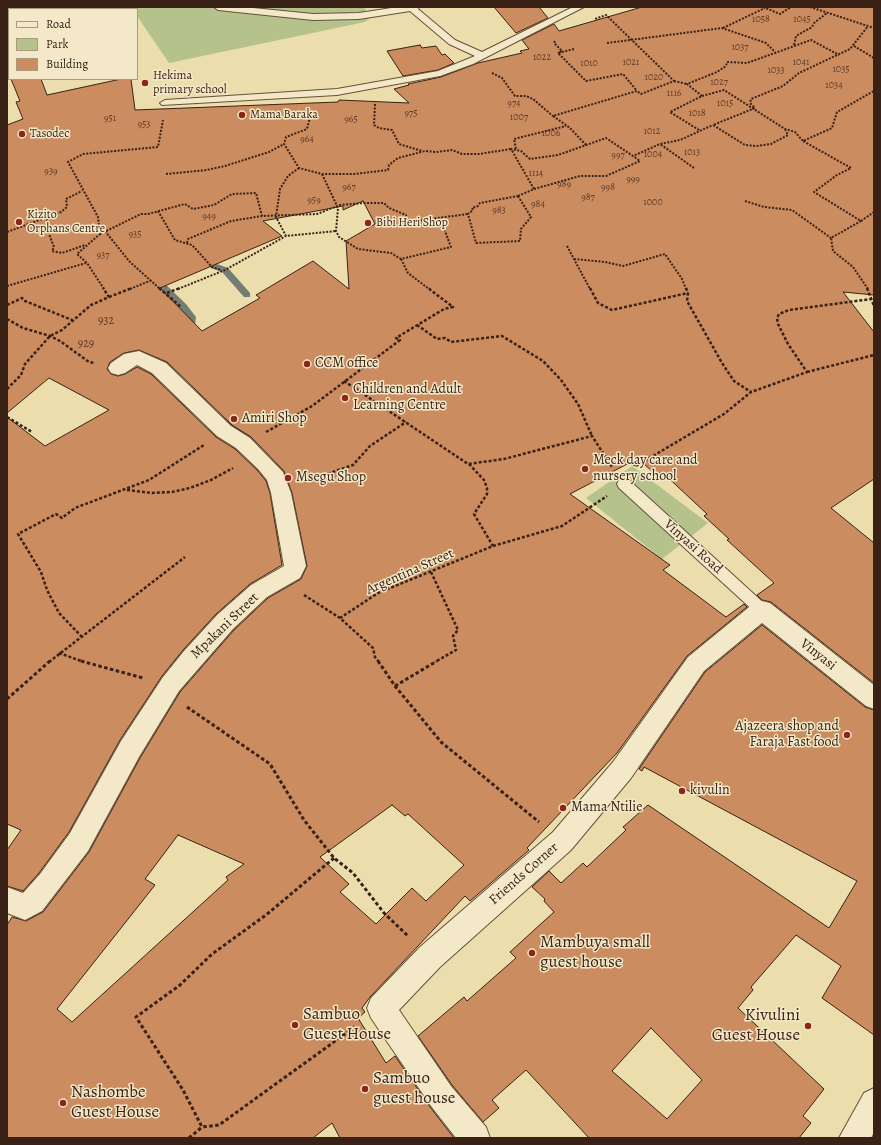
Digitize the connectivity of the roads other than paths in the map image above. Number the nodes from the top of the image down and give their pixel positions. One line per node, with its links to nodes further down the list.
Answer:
1 (218, 7): 4 (lane)
2 (415, 7): 4 (lane)
3 (580, 7): 5 (lane)
4 (412, 8): 5 (lane)
5 (482, 56): 6 (lane)
6 (165, 103)
7 (118, 368): 11 (street, Mpakani Street)
8 (624, 484): 9 (lane, Vinyasi Road)
9 (762, 610): 10 (street, Vinyasi); 13 (street, Friends Corner)
10 (874, 699)
11 (7, 900)
12 (874, 1103): 14 (street)
13 (475, 1138)
14 (854, 1138)

